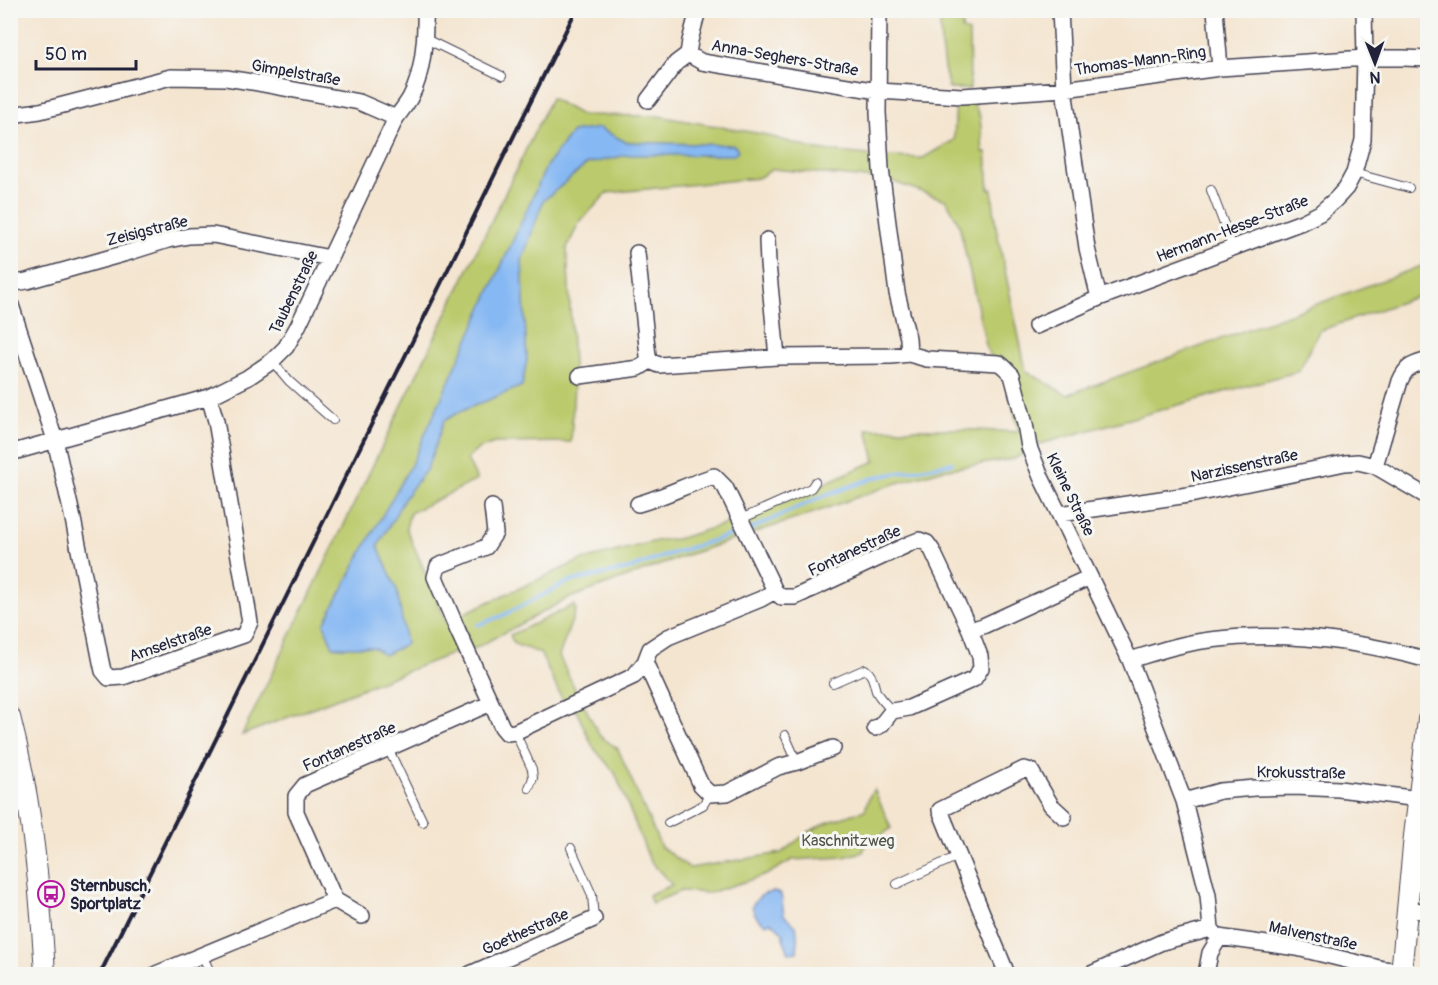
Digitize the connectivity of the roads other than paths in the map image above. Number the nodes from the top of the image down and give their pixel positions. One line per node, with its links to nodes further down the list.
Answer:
1 (425, 10): 7 (street, Taubenstraße)
2 (698, 10): 8 (street, Anna-Seghers-Straße)
3 (879, 10): 14 (street)
4 (1060, 10): 13 (street, Thomas-Mann-Ring)
5 (1215, 10): 11 (street, Thomas-Mann-Ring)
6 (1364, 10): 9 (street)
7 (424, 40): 12 (lane); 17 (street, Taubenstraße)
8 (688, 54): 14 (street, Anna-Seghers-Straße); 15 (street, Anna-Seghers-Straße)
9 (1365, 58): 10 (street, Thomas-Mann-Ring); 11 (street, Thomas-Mann-Ring); 18 (street, Hermann-Hesse-Straße)
10 (1428, 59)
11 (1220, 68): 13 (street, Thomas-Mann-Ring)
12 (502, 76)
13 (1064, 89): 14 (street, Thomas-Mann-Ring); 26 (street)
14 (878, 91): 29 (street)
15 (648, 100)
16 (10, 115): 17 (street, Gimpelstraße)
17 (396, 118): 24 (street, Taubenstraße)
18 (1354, 173): 19 (lane); 22 (street, Hermann-Hesse-Straße)
19 (1408, 188)
20 (1211, 190): 22 (lane)
21 (767, 240): 30 (street)
22 (1233, 248): 26 (street, Hermann-Hesse-Straße)
23 (637, 253): 33 (street)
24 (330, 258): 25 (street, Zeisigstraße); 32 (street, Taubenstraße)
25 (10, 284)
26 (1099, 298): 28 (street, Hermann-Hesse-Straße)
27 (10, 302): 37 (street)
28 (1036, 326)
29 (909, 354): 30 (street, Kleine Straße); 44 (street, Kleine Straße)
30 (777, 357): 33 (street, Kleine Straße)
31 (1428, 360): 39 (street)
32 (272, 361): 35 (street, Taubenstraße); 36 (lane)
33 (650, 362): 34 (street, Kleine Straße)
34 (580, 376)
35 (209, 397): 37 (street, Taubenstraße); 37 (street, Amselstraße)
36 (333, 420)
37 (55, 440): 38 (street, Taubenstraße)
38 (10, 453)
39 (1375, 466): 41 (street, Narzissenstraße); 44 (street, Narzissenstraße)
40 (815, 482): 45 (lane)
41 (1428, 497)
42 (638, 504): 45 (street)
43 (492, 507): 53 (street)
44 (1060, 514): 46 (street, Kleine Straße)
45 (741, 519): 47 (street)
46 (1090, 577): 48 (street); 49 (street, Kleine Straße)
47 (774, 591): 48 (street, Fontanestraße); 51 (street)
48 (970, 630): 54 (street, Fontanestraße)
49 (1130, 660): 50 (street); 66 (street, Kleine Straße)
50 (1428, 660)
51 (645, 663): 58 (street); 64 (street)
52 (833, 683): 54 (lane)
53 (491, 703): 58 (street); 60 (street, Fontanestraße)
54 (892, 711): 57 (street, Fontanestraße)
55 (11, 720): 82 (street)
56 (1428, 720): 65 (street)
57 (875, 728)
58 (515, 732): 63 (lane)
59 (785, 735): 62 (lane)
60 (388, 748): 68 (lane); 74 (street, Fontanestraße)
61 (833, 748): 62 (street)
62 (797, 762): 64 (street)
63 (529, 788)
64 (710, 794): 69 (lane)
65 (1419, 799): 66 (street, Krokusstraße); 70 (street)
66 (1184, 801): 79 (street, Kleine Straße)
67 (1064, 817): 72 (street)
68 (423, 822)
69 (668, 823)
70 (1420, 837): 75 (street)
71 (571, 848): 78 (lane)
72 (958, 856): 73 (lane); 86 (street)
73 (897, 884)
74 (335, 900): 77 (street); 80 (street)
75 (1407, 909): 76 (street); 81 (street)
76 (1428, 912)
77 (362, 915)
78 (594, 920): 85 (street, Goethestraße)
79 (1214, 933): 81 (street, Malvenstraße); 87 (street); 88 (street, Kleine Straße)
80 (202, 955): 83 (street); 84 (lane)
81 (1401, 973)
82 (45, 975)
83 (156, 975)
84 (211, 975)
85 (470, 975)
86 (1007, 975)
87 (1091, 975)
88 (1206, 975)

